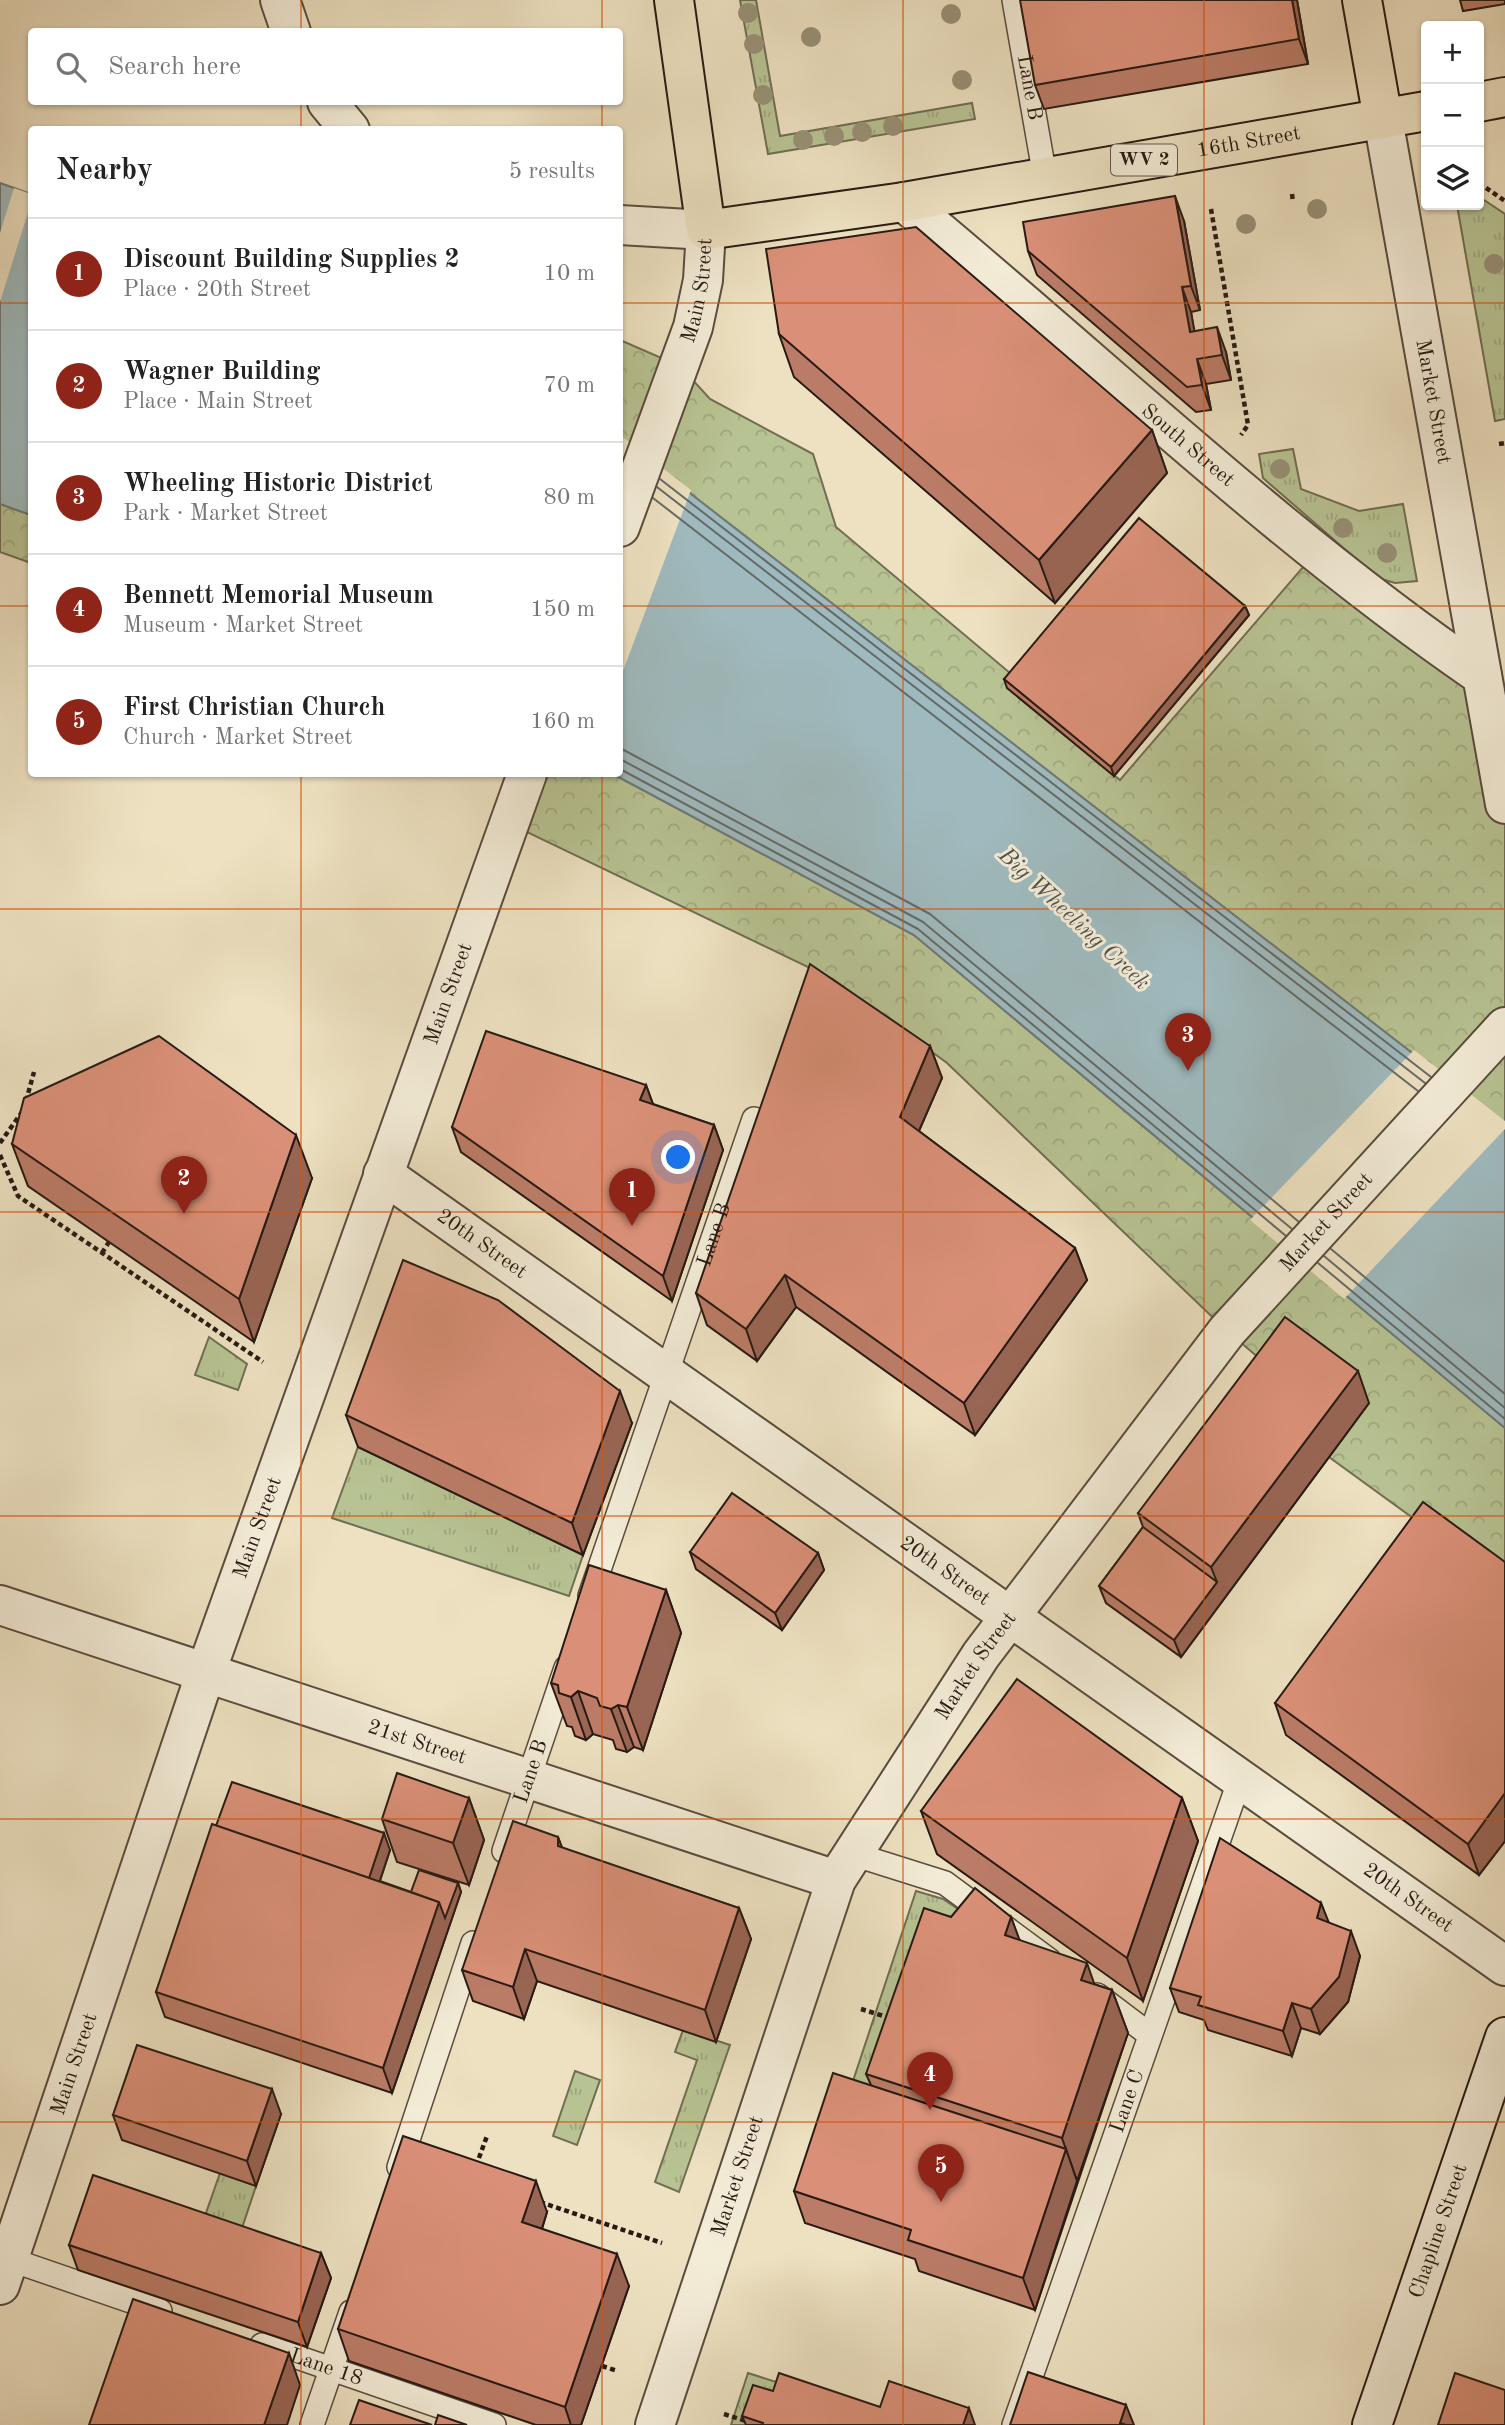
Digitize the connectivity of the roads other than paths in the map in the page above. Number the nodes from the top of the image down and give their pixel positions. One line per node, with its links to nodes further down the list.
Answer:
1 (280, 0): 5 (street)
2 (674, 0): 15 (main road, Main Street)
3 (1014, 0): 12 (lane, Lane B)
4 (1362, 0): 10 (main road, Market Street)
5 (290, 28)
6 (1505, 97): 7 (main road)
7 (1484, 101)
8 (329, 105): 11 (street)
9 (1421, 112): 10 (main road, 16th Street / WV 2)
10 (1383, 119): 12 (main road, 16th Street / WV 2); 17 (street, Market Street)
11 (347, 126)
12 (1045, 177): 13 (main road, 16th Street / WV 2)
13 (904, 202): 15 (main road, 16th Street); 17 (street, South Street)
14 (623, 225): 15 (street)
15 (706, 230): 16 (street, Main Street)
16 (623, 519)
17 (1482, 676): 19 (street, Market Street)
18 (526, 777): 22 (street, Main Street)
19 (1505, 804)
20 (1496, 1037): 26 (street, Market Street)
21 (754, 1119): 23 (lane, Lane B)
22 (383, 1174): 23 (street, 20th Street); 28 (street, Main Street)
23 (666, 1375): 25 (lane, Lane B); 26 (street, 20th Street)
24 (0, 1605): 28 (street, 21st Street)
25 (584, 1613)
26 (1009, 1615): 30 (street, 20th Street); 31 (street, Market Street)
27 (572, 1649): 29 (lane, Lane B)
28 (206, 1672): 29 (street, 21st Street); 38 (street, Main Street)
29 (528, 1778): 31 (street, 21st Street); 32 (lane, Lane B)
30 (1240, 1779): 34 (street, 20th Street); 35 (lane, Lane C)
31 (845, 1867): 35 (lane); 45 (street, Market Street)
32 (496, 1874)
33 (479, 1926): 37 (lane)
34 (1505, 1966)
35 (1150, 2035): 46 (lane, Lane C)
36 (1505, 2037): 47 (street, Chapline Street)
37 (393, 2185)
38 (3, 2267): 40 (lane)
39 (358, 2291): 42 (lane)
40 (176, 2316)
41 (241, 2338): 42 (lane, Lane 18)
42 (332, 2369): 43 (lane); 44 (lane, Lane 18)
43 (312, 2425)
44 (494, 2425)
45 (655, 2425)
46 (1014, 2425)
47 (1372, 2425)

